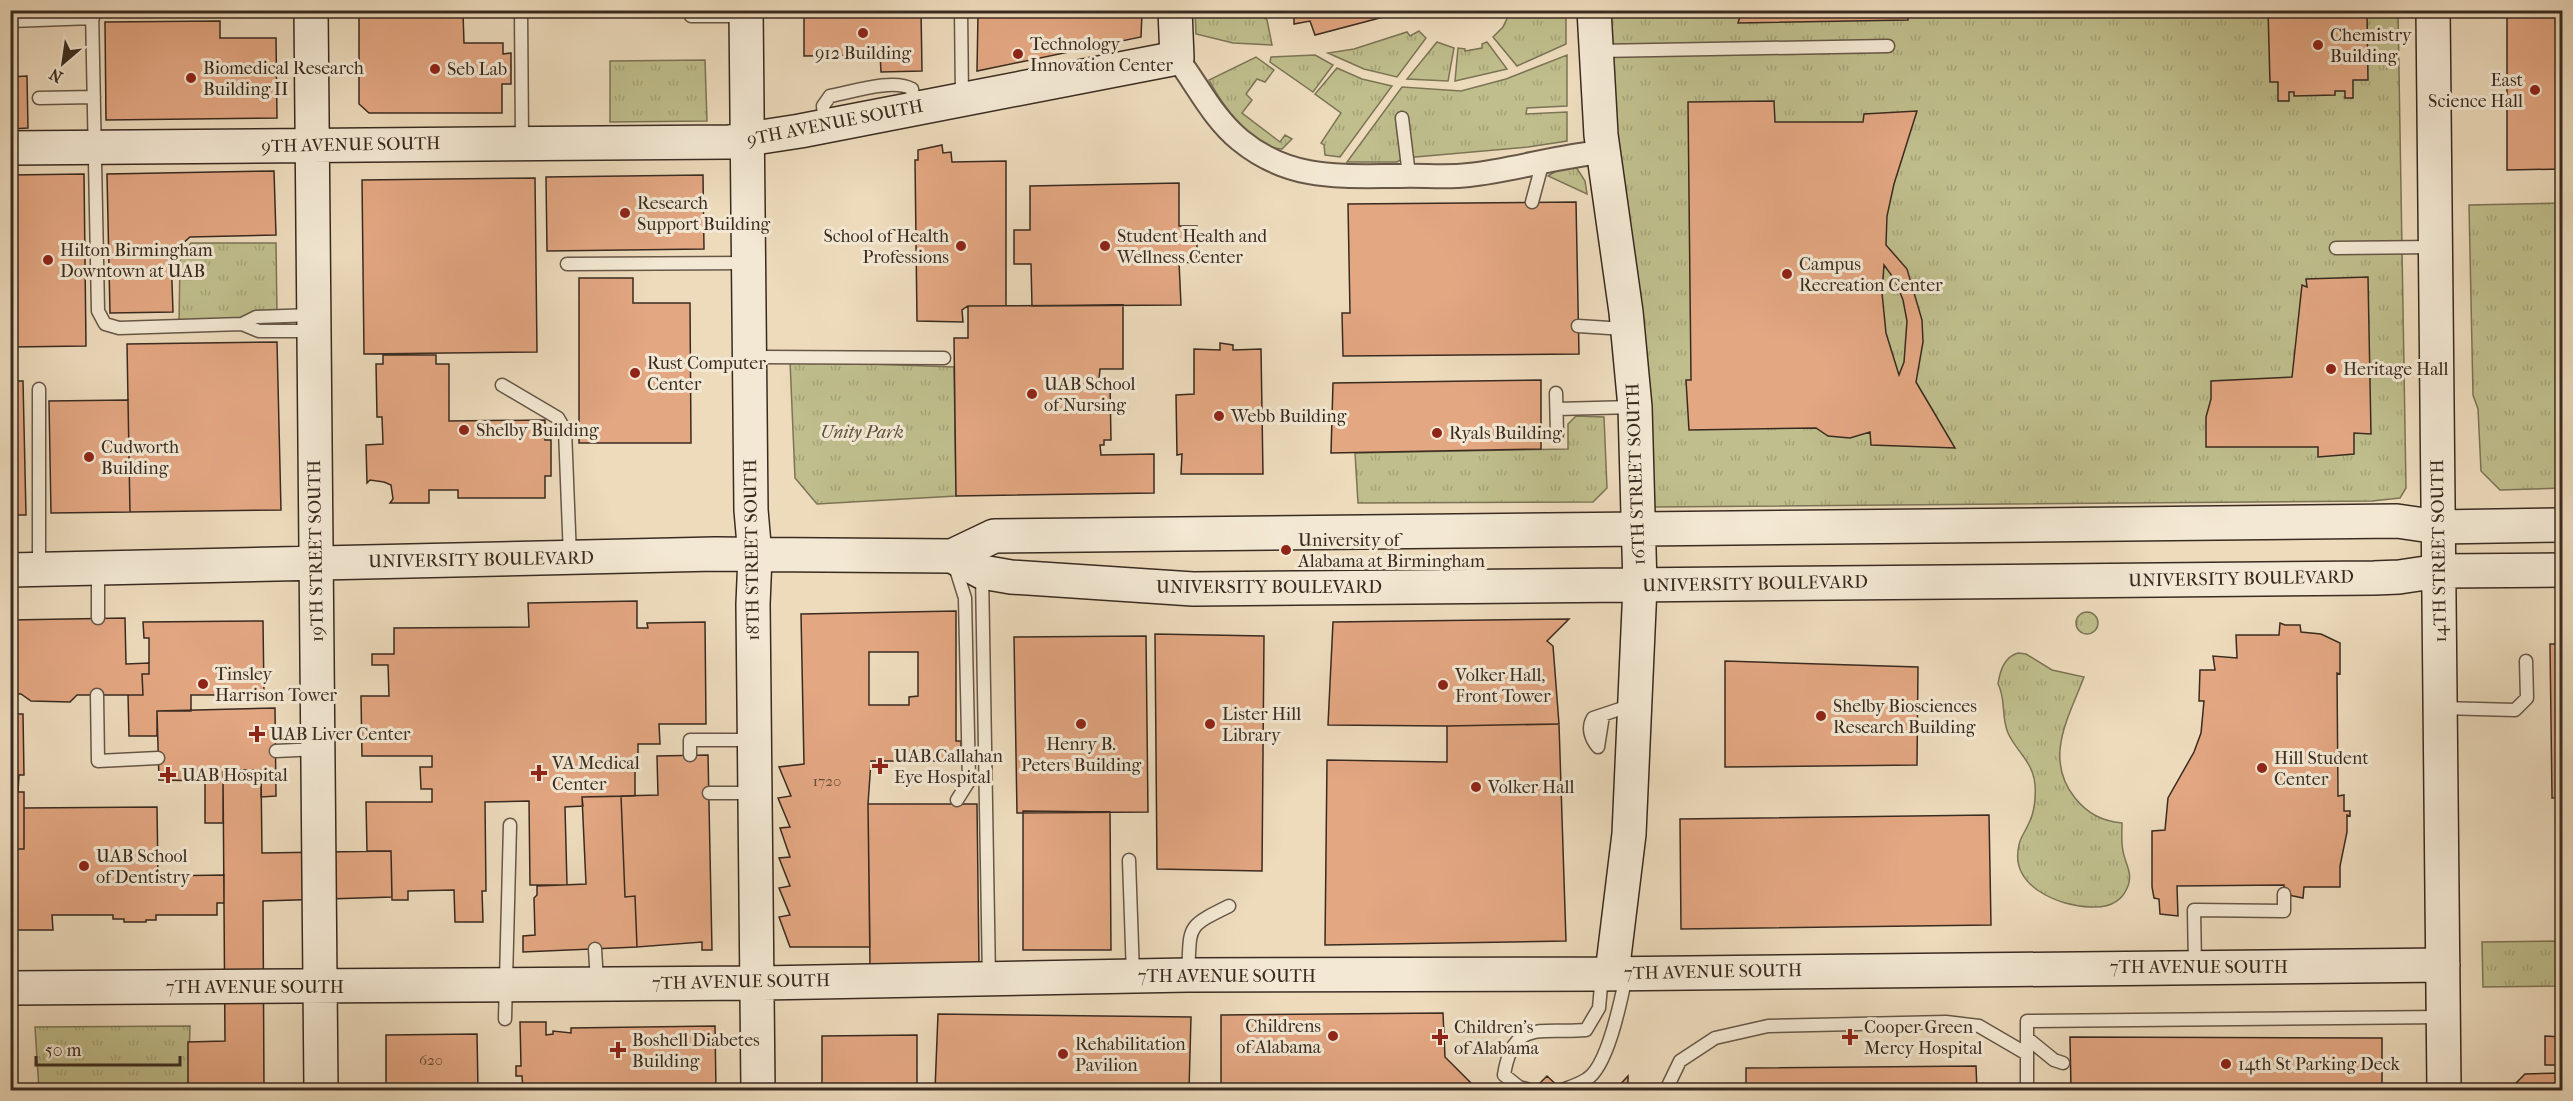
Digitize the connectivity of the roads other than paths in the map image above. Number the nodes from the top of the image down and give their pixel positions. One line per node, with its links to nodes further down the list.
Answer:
1 (310, 10): 20 (street, 19TH STREET SOUTH)
2 (521, 10): 19 (lane)
3 (961, 10): 16 (lane)
4 (1175, 10): 13 (street)
5 (1594, 10): 12 (street, 16TH STREET SOUTH)
6 (2433, 10): 27 (street, 14TH STREET SOUTH)
7 (746, 13): 9 (lane); 18 (street, 18TH STREET SOUTH)
8 (92, 14): 10 (lane); 14 (lane)
9 (691, 16)
10 (10, 21)
11 (1888, 45): 12 (lane)
12 (1596, 51): 23 (street, 16TH STREET SOUTH)
13 (1177, 58): 16 (street, 9TH AVENUE SOUTH); 25 (street)
14 (94, 97): 15 (lane); 22 (lane)
15 (39, 98)
16 (962, 98): 18 (street, 9TH AVENUE SOUTH)
17 (1402, 118): 25 (lane)
18 (748, 140): 19 (street, 9TH AVENUE SOUTH); 29 (street, 18TH STREET SOUTH)
19 (522, 144): 20 (street, 9TH AVENUE SOUTH)
20 (312, 146): 22 (street, 9TH AVENUE SOUTH); 31 (street, 19TH STREET SOUTH)
21 (10, 148): 22 (street, 9TH AVENUE SOUTH)
22 (95, 148): 31 (lane)
23 (1603, 153): 24 (street); 33 (street, 16TH STREET SOUTH)
24 (1544, 161): 25 (street); 26 (lane)
25 (1409, 176)
26 (1532, 202)
27 (2435, 247): 28 (lane); 43 (street, 14TH STREET SOUTH)
28 (2336, 248)
29 (749, 263): 30 (lane); 34 (street, 18TH STREET SOUTH)
30 (567, 264)
31 (314, 323): 48 (street, 19TH STREET SOUTH)
32 (1578, 326): 33 (lane)
33 (1628, 329): 39 (street, 16TH STREET SOUTH)
34 (750, 357): 35 (lane); 45 (street, 18TH STREET SOUTH)
35 (944, 358)
36 (502, 386): 47 (lane)
37 (39, 388): 50 (lane)
38 (1556, 393): 40 (lane)
39 (1635, 407): 40 (lane); 44 (street, 16TH STREET SOUTH)
40 (1557, 409): 41 (lane)
41 (1557, 434)
42 (2562, 525): 43 (street, UNIVERSITY BOULEVARD)
43 (2438, 527): 44 (street, UNIVERSITY BOULEVARD); 52 (street, 14TH STREET SOUTH)
44 (1638, 529): 46 (street, UNIVERSITY BOULEVARD); 54 (street, 16TH STREET SOUTH)
45 (755, 556): 46 (street, UNIVERSITY BOULEVARD); 47 (street, UNIVERSITY BOULEVARD); 61 (street, 18TH STREET SOUTH)
46 (952, 556): 53 (street, UNIVERSITY BOULEVARD); 68 (lane)
47 (570, 558): 48 (street, UNIVERSITY BOULEVARD)
48 (316, 564): 49 (street, UNIVERSITY BOULEVARD); 62 (street, 19TH STREET SOUTH)
49 (98, 568): 50 (street, UNIVERSITY BOULEVARD); 55 (lane)
50 (25, 569)
51 (2562, 570): 52 (street, UNIVERSITY BOULEVARD)
52 (2439, 571): 54 (street, UNIVERSITY BOULEVARD); 59 (street, 14TH STREET SOUTH)
53 (982, 572): 54 (street, UNIVERSITY BOULEVARD); 79 (lane)
54 (1640, 586): 58 (street, 16TH STREET SOUTH)
55 (98, 618)
56 (2526, 661): 59 (lane)
57 (97, 695): 65 (lane)
58 (1635, 704): 60 (lane); 76 (street, 16TH STREET SOUTH)
59 (2440, 708): 74 (street, 14TH STREET SOUTH)
60 (1603, 714)
61 (756, 740): 64 (lane); 66 (street, 18TH STREET SOUTH)
62 (319, 749): 63 (lane); 83 (street, 19TH STREET SOUTH)
63 (276, 752)
64 (690, 755)
65 (158, 758)
66 (756, 793): 67 (lane); 81 (street, 18TH STREET SOUTH)
67 (709, 794)
68 (957, 800)
69 (510, 825): 80 (lane)
70 (1129, 860): 78 (lane)
71 (2284, 894): 75 (lane)
72 (1229, 906): 77 (lane)
73 (596, 949): 82 (lane)
74 (2443, 965): 75 (street, 7TH AVENUE SOUTH); 85 (street, 14TH STREET SOUTH)
75 (2195, 967): 76 (street, 7TH AVENUE SOUTH)
76 (1614, 974): 77 (street, 7TH AVENUE SOUTH); 92 (lane); 93 (lane)
77 (1188, 975): 78 (street, 7TH AVENUE SOUTH)
78 (1133, 976): 79 (street, 7TH AVENUE SOUTH)
79 (989, 979): 81 (street, 7TH AVENUE SOUTH)
80 (505, 983): 82 (street, 7TH AVENUE SOUTH); 83 (street, 7TH AVENUE SOUTH); 86 (lane)
81 (757, 983): 82 (street, 7TH AVENUE SOUTH); 91 (street, 18TH STREET SOUTH)
82 (597, 984)
83 (320, 987): 84 (street, 7TH AVENUE SOUTH); 90 (street, 19TH STREET SOUTH)
84 (10, 988)
85 (2444, 1017): 87 (lane); 96 (street, 14TH STREET SOUTH)
86 (505, 1018)
87 (2027, 1038): 88 (lane); 89 (lane)
88 (2027, 1054): 94 (lane); 95 (lane)
89 (2063, 1063)
90 (321, 1090)
91 (758, 1090)
92 (1530, 1090)
93 (1562, 1090)
94 (1666, 1090)
95 (2027, 1090)
96 (2444, 1090)

